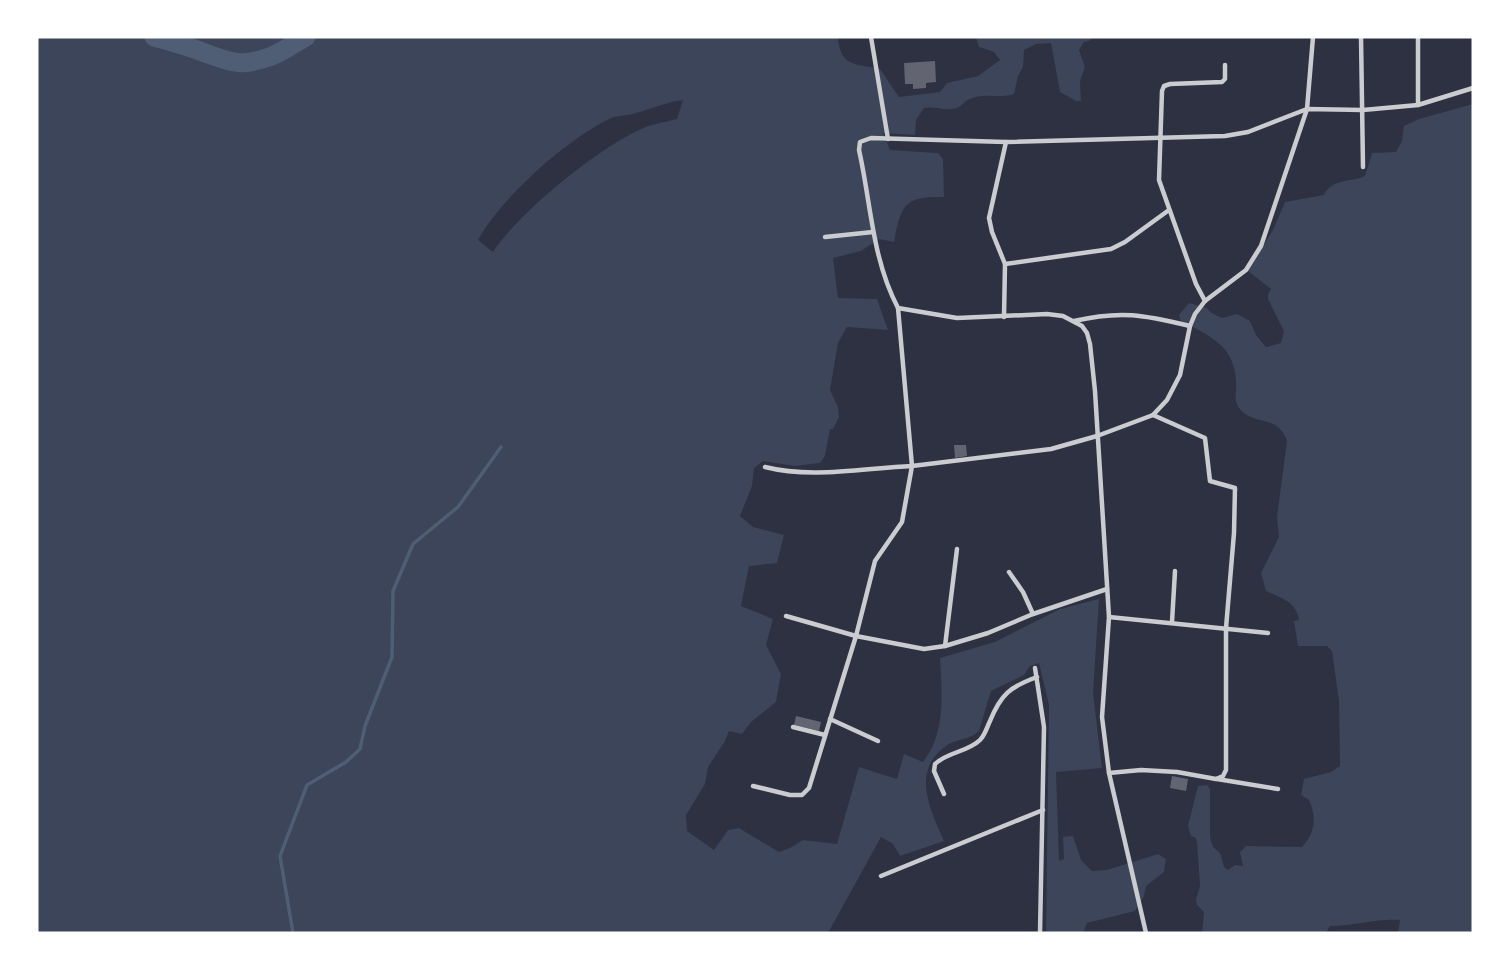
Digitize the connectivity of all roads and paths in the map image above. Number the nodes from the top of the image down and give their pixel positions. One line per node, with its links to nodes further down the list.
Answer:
1 (871, 37): 11 (street)
2 (1313, 37): 8 (street)
3 (1361, 37): 9 (street)
4 (1418, 37): 7 (street)
5 (1225, 65): 10 (street)
6 (1473, 88): 7 (street)
7 (1418, 105): 9 (street)
8 (1307, 109): 9 (street); 10 (street); 18 (street)
9 (1363, 110): 13 (street)
10 (1161, 138): 12 (street); 14 (street)
11 (888, 139): 12 (street); 15 (street)
12 (1006, 142): 17 (street)
13 (1363, 167)
14 (1169, 211): 17 (street); 18 (street)
15 (873, 232): 16 (street); 19 (street)
16 (825, 237)
17 (1005, 264): 20 (street)
18 (1205, 301): 22 (street)
19 (898, 308): 20 (street); 25 (street)
20 (1004, 317): 21 (street)
21 (1074, 321): 22 (street); 24 (street)
22 (1190, 326): 23 (street)
23 (1153, 415): 24 (street); 35 (street)
24 (1097, 436): 25 (street); 30 (street)
25 (912, 466): 26 (street); 37 (street)
26 (765, 467)
27 (957, 549): 38 (street)
28 (1175, 571): 34 (street)
29 (1009, 572): 31 (street)
30 (1107, 588): 31 (street); 33 (street)
31 (1032, 614): 38 (street)
32 (786, 616): 37 (street)
33 (1109, 617): 34 (street); 45 (street)
34 (1172, 622): 35 (street)
35 (1226, 628): 36 (street); 46 (street)
36 (1268, 633)
37 (856, 636): 38 (street); 41 (street)
38 (945, 646)
39 (1035, 668): 40 (street)
40 (1037, 677): 49 (street); 50 (street)
41 (830, 719): 43 (street); 44 (street)
42 (793, 727): 43 (street)
43 (825, 735): 47 (street)
44 (878, 741)
45 (1110, 773): 46 (street); 53 (street)
46 (1216, 779): 48 (street)
47 (753, 786)
48 (1278, 789)
49 (944, 794)
50 (1043, 810): 51 (street); 52 (street)
51 (881, 876)
52 (1040, 933)
53 (1146, 933)

